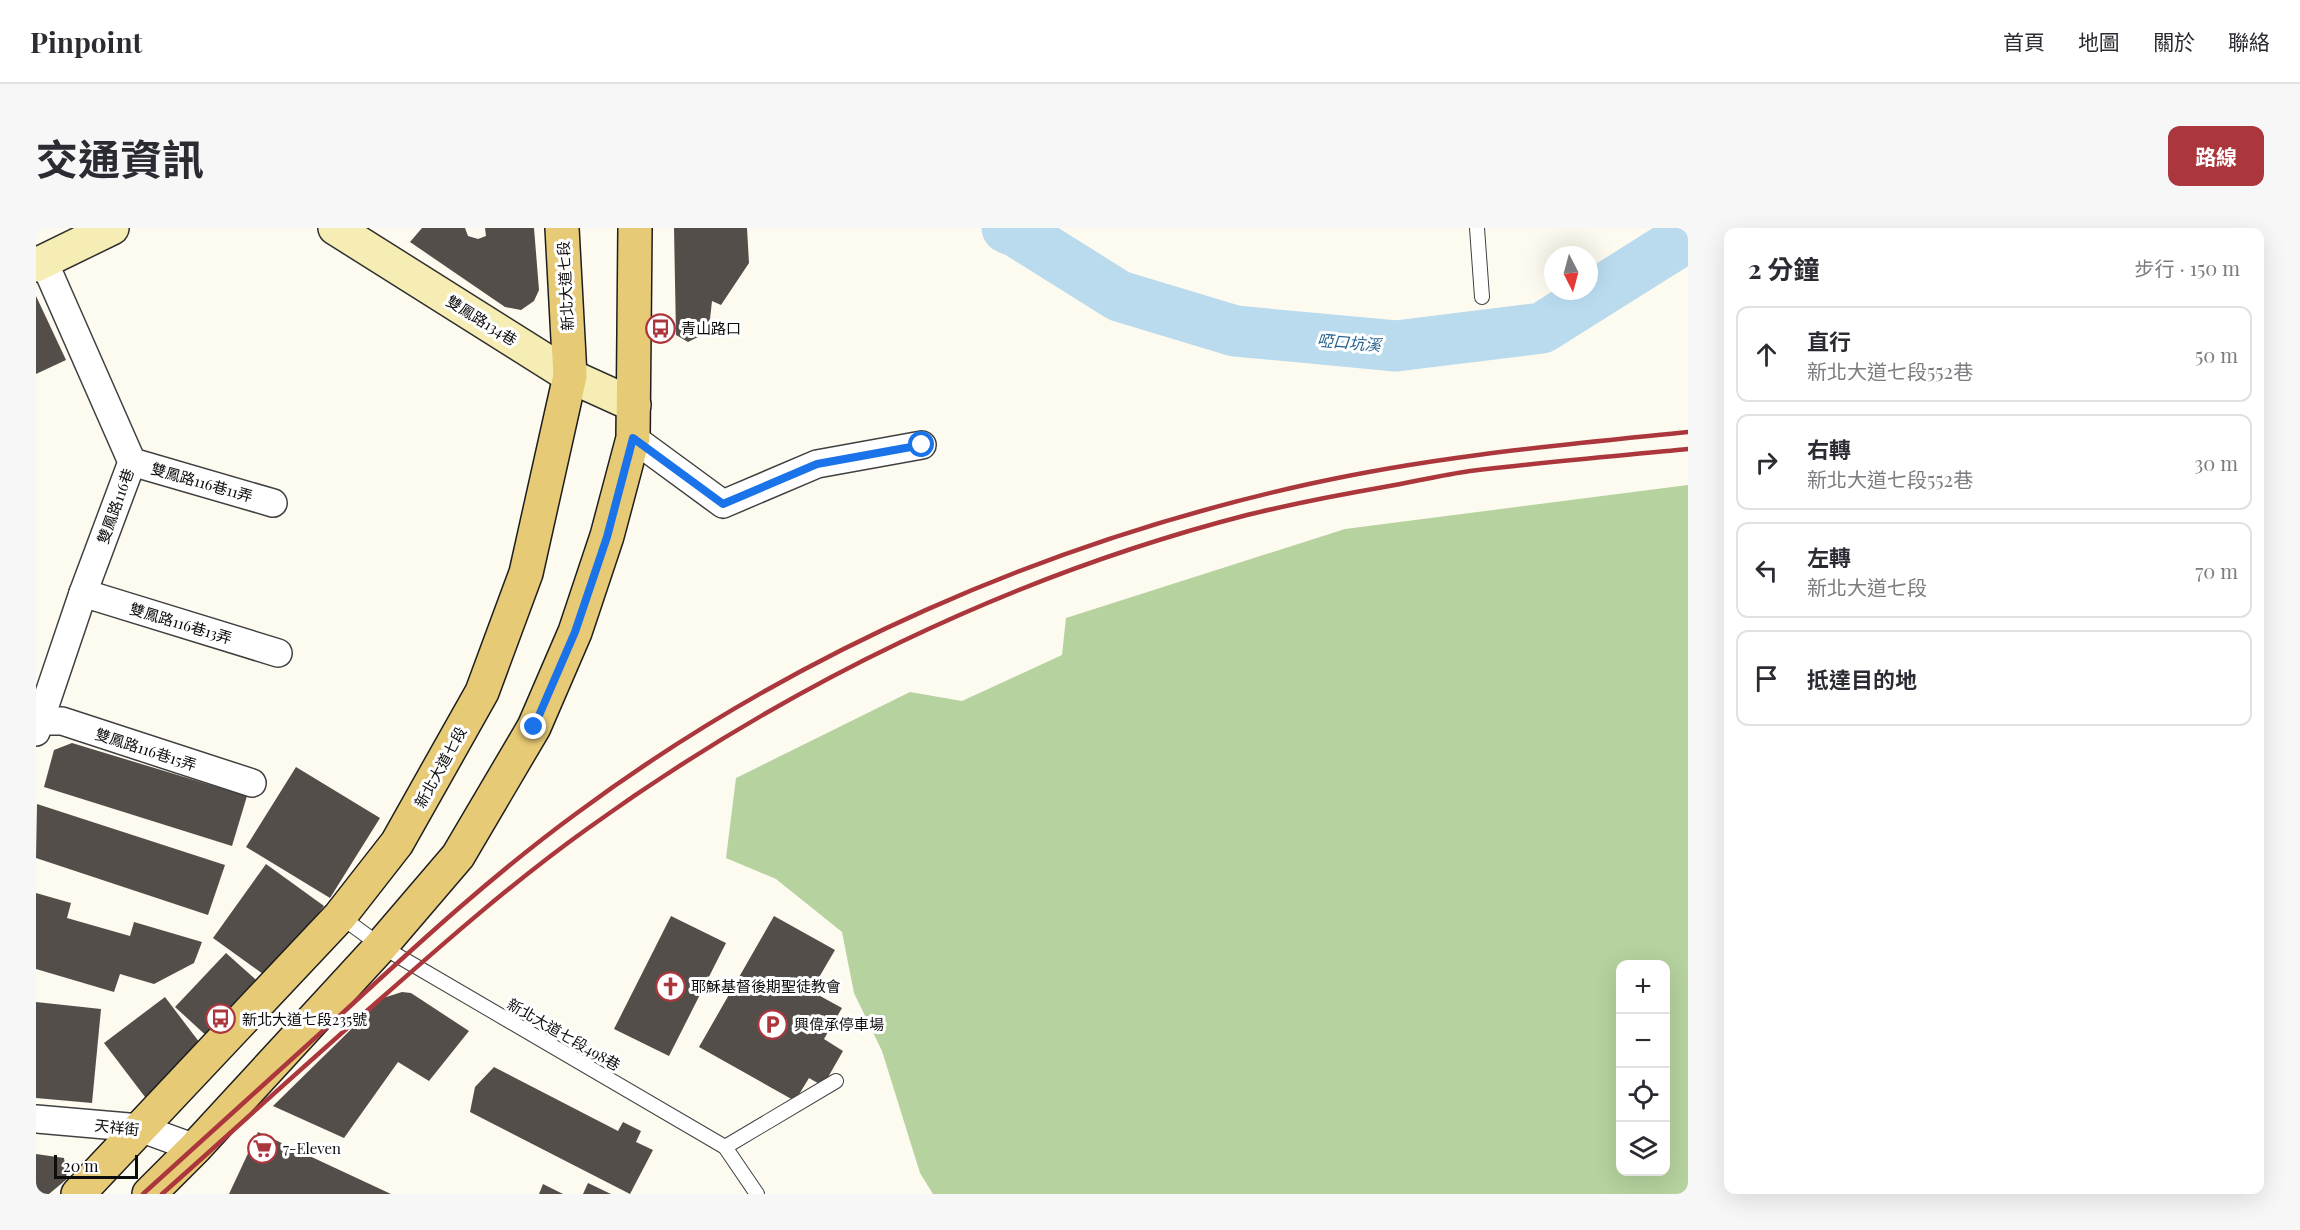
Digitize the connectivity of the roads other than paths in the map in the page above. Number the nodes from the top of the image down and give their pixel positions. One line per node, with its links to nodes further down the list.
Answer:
1 (112, 228): 6 (street)
2 (335, 228): 8 (street, 雙鳳路134巷)
3 (562, 228): 8 (main road, 新北大道七段)
4 (634, 228): 9 (main road)
5 (1477, 228): 7 (lane)
6 (40, 263): 12 (street, 雙鳳路116巷)
7 (1482, 297)
8 (570, 376): 9 (street, 雙鳳路134巷); 18 (main road, 新北大道七段)
9 (634, 405): 10 (main road)
10 (633, 438): 11 (street); 19 (main road)
11 (922, 445)
12 (132, 462): 13 (street, 雙鳳路116巷11弄); 14 (street, 雙鳳路116巷)
13 (273, 502)
14 (83, 593): 15 (street, 雙鳳路116巷13弄); 16 (street, 雙鳳路116巷)
15 (278, 653)
16 (37, 725): 17 (street, 雙鳳路116巷15弄)
17 (252, 783)
18 (340, 916): 19 (lane, 新北大道七段498巷); 22 (main road, 新北大道七段)
19 (381, 946): 23 (lane, 新北大道七段498巷); 24 (main road)
20 (836, 1081): 23 (lane)
21 (36, 1119): 22 (street, 天祥街)
22 (140, 1128): 24 (street, 天祥街); 25 (main road, 新北大道七段)
23 (725, 1147): 27 (lane, 新北大道七段498巷)
24 (195, 1148): 26 (main road)
25 (78, 1194)
26 (148, 1194)
27 (757, 1194)

